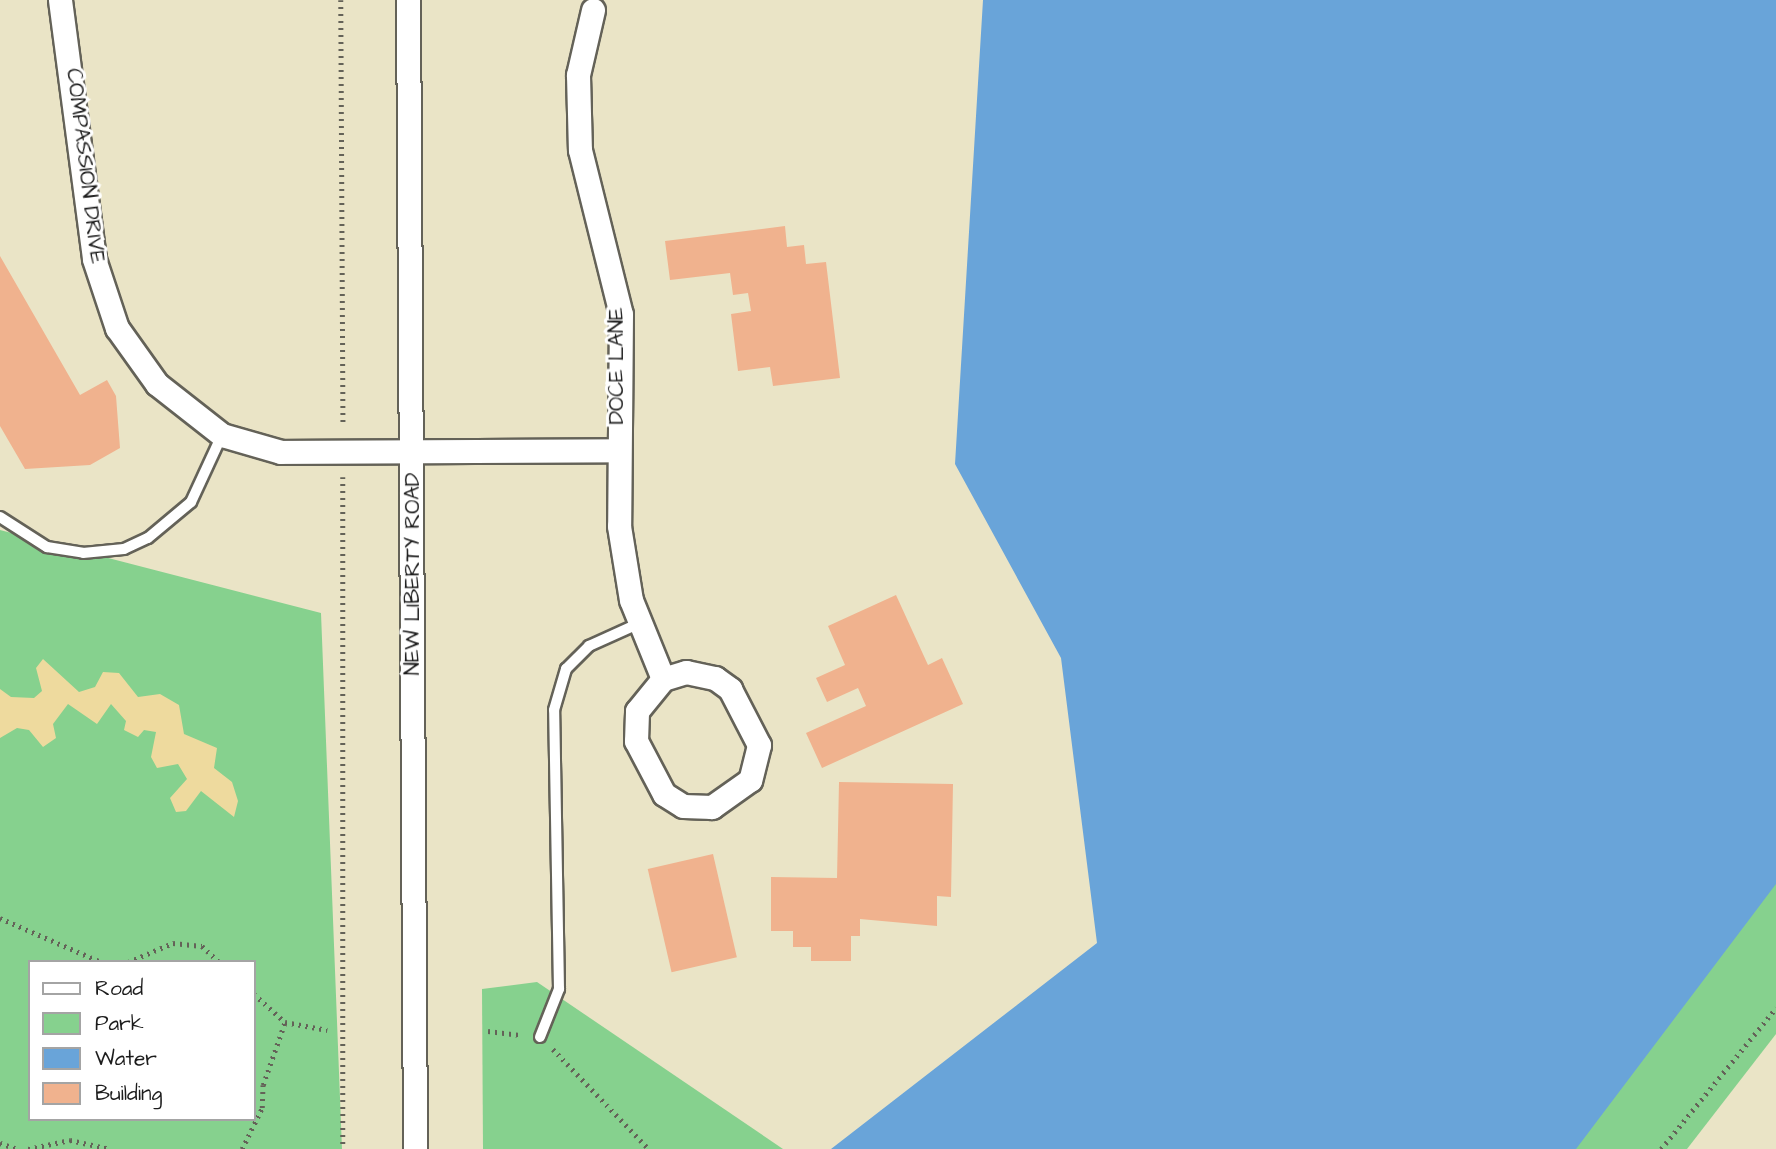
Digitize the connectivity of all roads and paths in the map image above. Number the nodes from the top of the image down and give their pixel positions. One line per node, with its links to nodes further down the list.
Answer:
1 (60, 0): 5 (street, COMPASSION DRIVE)
2 (341, 0): 7 (path)
3 (408, 0): 8 (street, NEW LIBERTY ROAD)
4 (595, 3): 6 (street, DOCE LANE)
5 (222, 435): 7 (street, COMPASSION DRIVE); 9 (lane)
6 (617, 450): 8 (street, COMPASSION DRIVE); 10 (street, DOCE LANE)
7 (343, 452): 8 (street, COMPASSION DRIVE); 30 (path)
8 (412, 452): 31 (street, NEW LIBERTY ROAD)
9 (0, 517)
10 (640, 623): 11 (street, DOCE LANE); 21 (lane)
11 (663, 680): 11 (street)
12 (0, 918): 13 (path)
13 (96, 960)
14 (133, 960): 15 (path)
15 (217, 960)
16 (256, 995): 18 (path)
17 (1776, 1007): 33 (path)
18 (285, 1022): 19 (path); 22 (path)
19 (327, 1030)
20 (488, 1031): 21 (path)
21 (540, 1037): 32 (path)
22 (256, 1120)
23 (256, 1121): 29 (path)
24 (0, 1143): 26 (path)
25 (95, 1147): 27 (path); 28 (path)
26 (17, 1149)
27 (28, 1149)
28 (110, 1149)
29 (242, 1149)
30 (343, 1149)
31 (415, 1149)
32 (649, 1149)
33 (1661, 1149)

